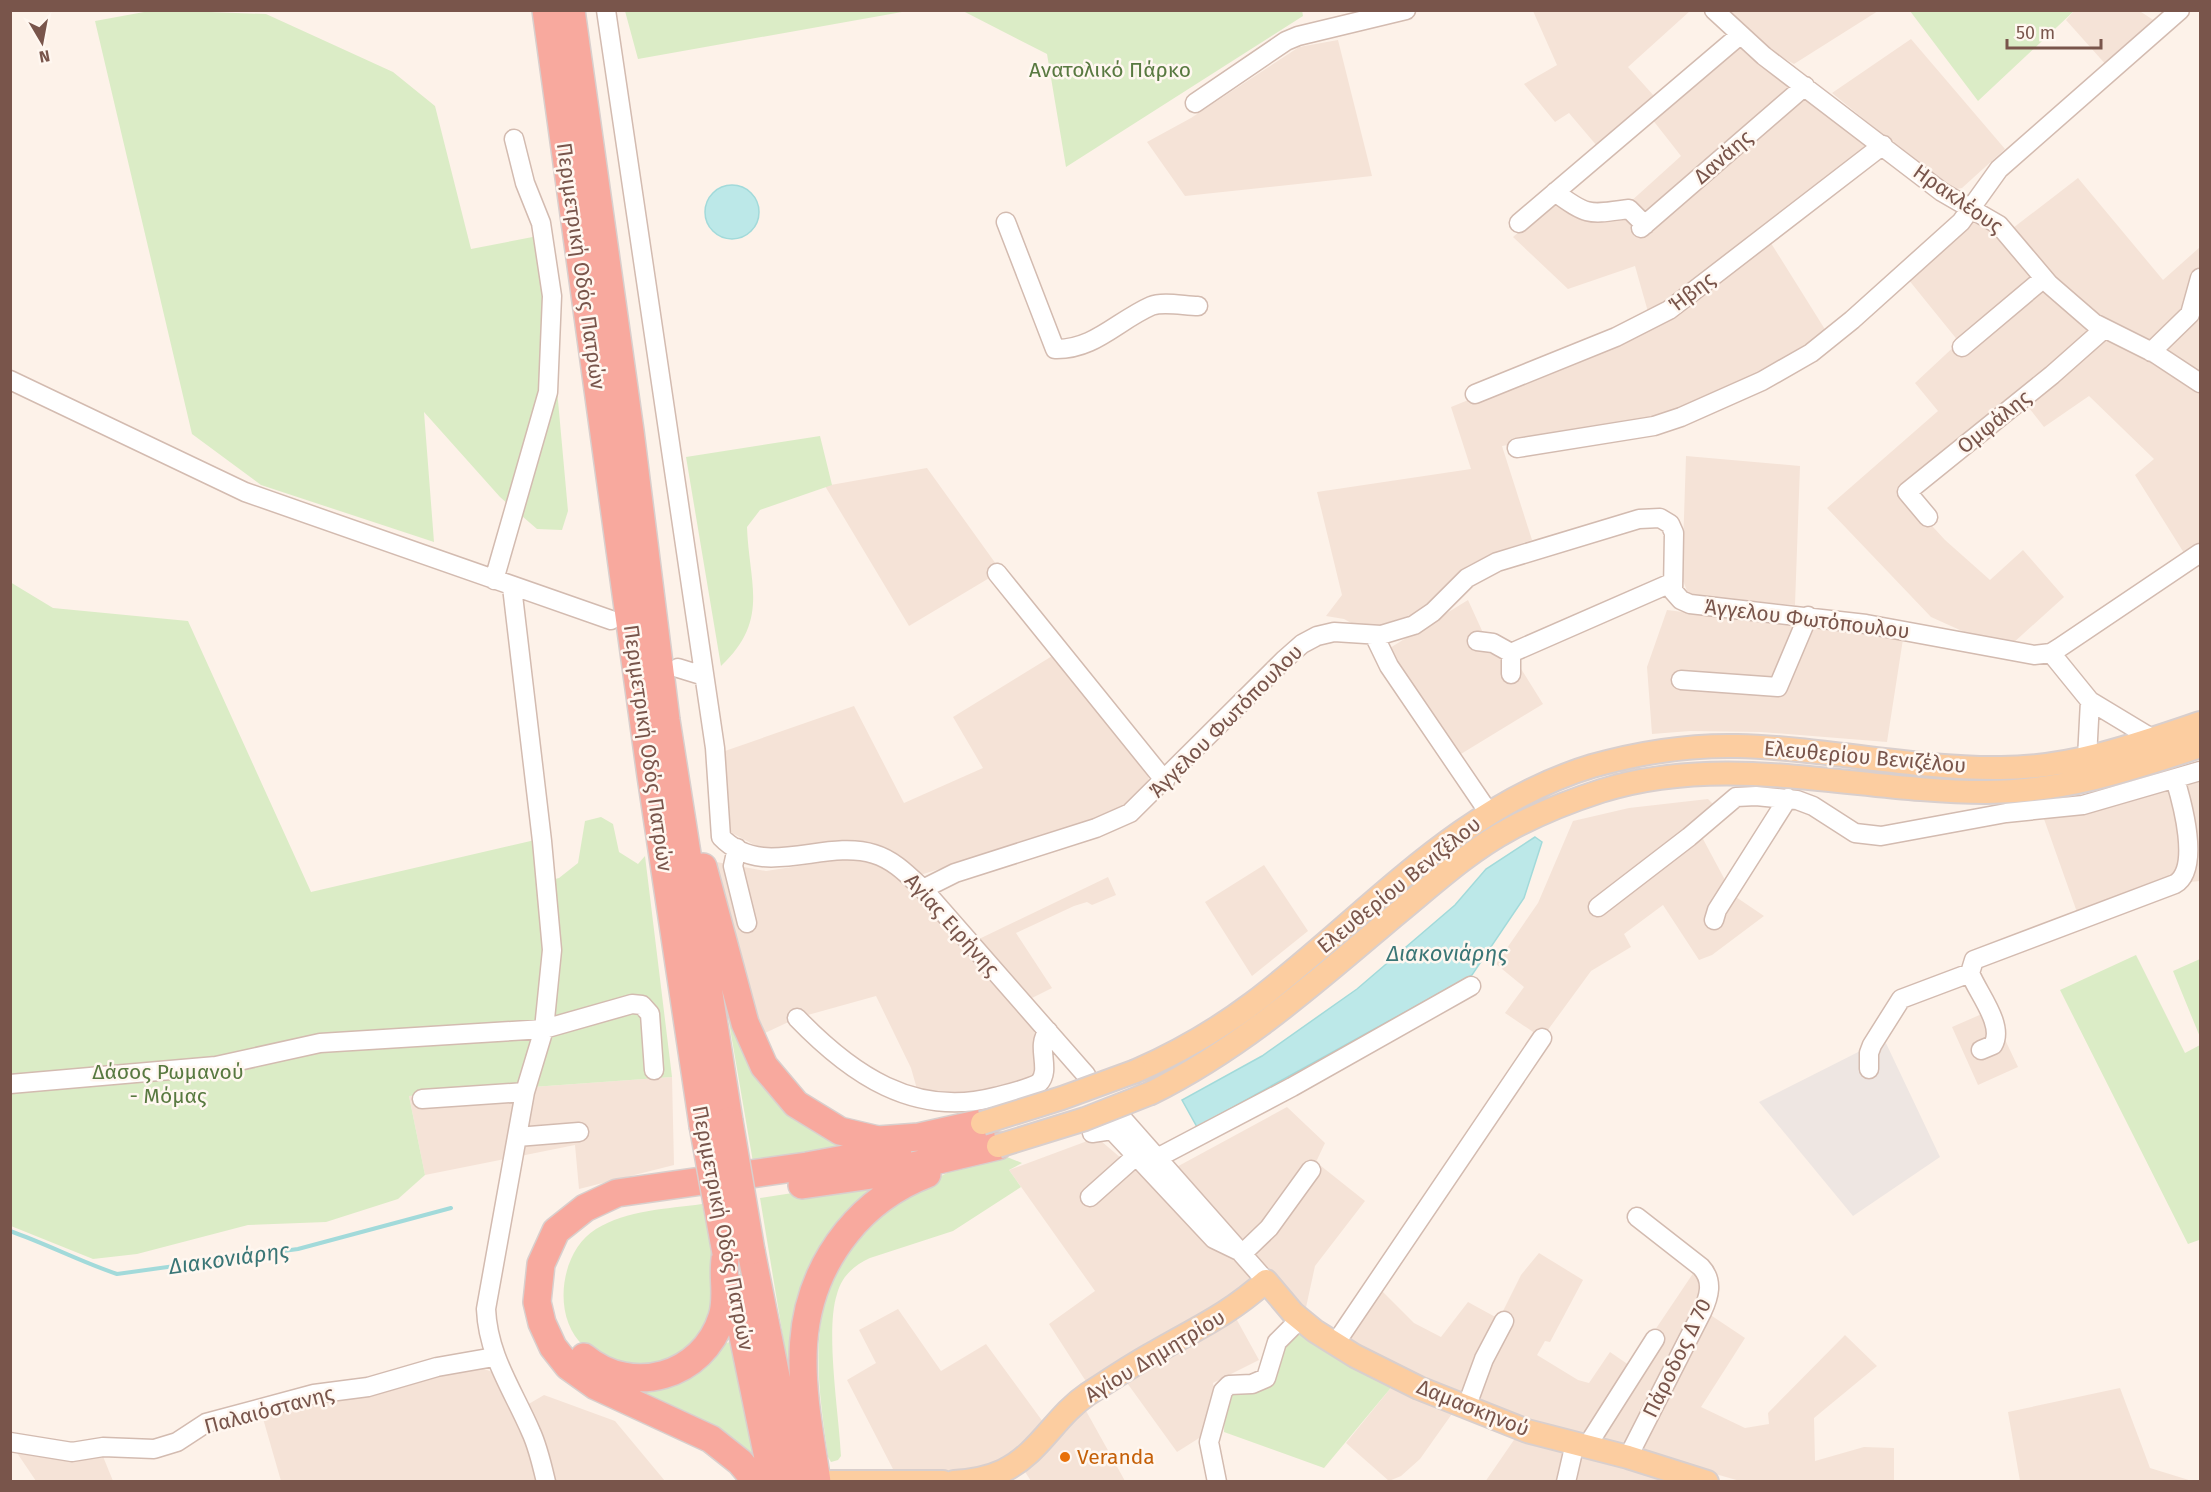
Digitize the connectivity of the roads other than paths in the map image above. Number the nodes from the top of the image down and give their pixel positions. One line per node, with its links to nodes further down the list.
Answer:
1 (546, 10): 72 (highway, Περιμετρική Οδός Πατρών)
2 (571, 10): 25 (highway, Περιμετρική Οδός Πατρών)
3 (606, 10): 41 (street)
4 (1406, 10): 9 (street)
5 (1714, 10): 7 (street, Ηρακλέους)
6 (2180, 10): 13 (street)
7 (1740, 35): 8 (street, Ηρακλέους); 12 (street)
8 (1805, 86): 11 (street, Ηρακλέους); 12 (street, Δανάης)
9 (1195, 103)
10 (514, 140): 30 (street)
11 (1883, 145): 13 (street, Ηρακλέους); 24 (street, Ήβης)
12 (1555, 192): 15 (street)
13 (1972, 208): 16 (street, Ηρακλέους); 26 (street)
14 (1006, 222): 18 (street)
15 (1519, 223)
16 (2044, 278): 19 (street, Ηρακλέους); 20 (street)
17 (2200, 278): 21 (street)
18 (1198, 306)
19 (2104, 329): 21 (street, Ηρακλέους); 27 (street, Ομφάλης)
20 (1962, 347)
21 (2151, 352): 23 (street, Ηρακλέους)
22 (10, 380): 30 (street)
23 (2200, 384)
24 (1475, 394)
25 (630, 430): 72 (highway, Περιμετρική Οδός Πατρών); 73 (highway)
26 (1517, 448)
27 (1928, 517)
28 (2200, 553): 38 (street)
29 (997, 573): 50 (street)
30 (494, 580): 32 (street)
31 (1671, 583): 33 (street, Άγγελου Φωτόπουλου); 35 (street, Άγγελου Φωτόπουλου); 37 (street)
32 (512, 587): 34 (street); 61 (street)
33 (1808, 616): 38 (street, Άγγελου Φωτόπουλου); 42 (street)
34 (611, 620)
35 (1374, 635): 50 (street, Άγγελου Φωτόπουλου); 52 (street)
36 (1477, 641): 37 (street)
37 (1511, 653): 40 (street)
38 (2051, 653): 43 (street)
39 (678, 668): 41 (street)
40 (1511, 674)
41 (704, 676): 53 (street)
42 (1681, 680)
43 (2090, 701): 45 (street); 47 (street)
44 (2200, 723): 45 (main road, Ελευθερίου Βενιζέλου)
45 (2153, 739): 47 (main road, Ελευθερίου Βενιζέλου)
46 (2200, 746): 77 (main road, Ελευθερίου Βενιζέλου, bridge)
47 (2087, 758): 52 (main road, Ελευθερίου Βενιζέλου)
48 (2200, 771): 49 (street)
49 (2175, 779): 51 (street); 58 (street)
50 (1165, 781): 54 (street, Άγγελου Φωτόπουλου)
51 (1788, 798): 55 (street); 56 (street)
52 (1489, 813): 73 (main road, Ελευθερίου Βενιζέλου, bridge)
53 (736, 848): 54 (street, Αγίας Ειρήνης); 57 (street)
54 (923, 890): 62 (street, Αγίας Ειρήνης)
55 (1598, 907)
56 (1714, 920)
57 (747, 923)
58 (1970, 973): 64 (street); 65 (street)
59 (1471, 986): 79 (street)
60 (797, 1018): 62 (street)
61 (544, 1029): 66 (street); 68 (street); 69 (street)
62 (1048, 1031): 67 (street, Αγίας Ειρήνης)
63 (1542, 1038): 89 (street)
64 (1981, 1050)
65 (1869, 1069)
66 (654, 1070)
67 (1086, 1075)
68 (10, 1084)
69 (525, 1092): 70 (street); 76 (street)
70 (422, 1100)
71 (1121, 1117): 79 (street)
72 (716, 1123): 83 (highway, Περιμετρική Οδός Πατρών, bridge)
73 (982, 1123): 97 (highway)
74 (579, 1132): 76 (street)
75 (1092, 1133): 78 (street)
76 (516, 1137): 90 (street)
77 (998, 1146): 83 (highway); 92 (highway)
78 (1136, 1156): 81 (street); 84 (street)
79 (1157, 1158): 84 (street)
80 (1311, 1170): 84 (street)
81 (1090, 1197)
82 (1637, 1217): 95 (street, Πάροδος Δ 70)
83 (739, 1252): 92 (highway, Περιμετρική Οδός Πατρών); 98 (highway, Περιμετρική Οδός Πατρών)
84 (1243, 1253): 85 (street)
85 (1266, 1281): 86 (main road, Δαμασκηνού); 103 (main road, Αγίου Δημητρίου)
86 (1300, 1319): 89 (main road, Δαμασκηνού); 104 (street)
87 (1504, 1321): 91 (street)
88 (1655, 1339): 94 (street)
89 (1335, 1344): 91 (main road, Δαμασκηνού)
90 (494, 1357): 93 (street, Παλαιόστανης); 96 (street)
91 (1466, 1408): 94 (main road, Δαμασκηνού)
92 (798, 1437): 99 (highway, Περιμετρική Οδός Πατρών); 100 (highway)
93 (10, 1442)
94 (1581, 1445): 95 (main road, Δαμασκηνού); 105 (street)
95 (1628, 1457): 106 (main road, Δαμασκηνού)
96 (546, 1482)
97 (757, 1482)
98 (773, 1482)
99 (797, 1482)
100 (817, 1482)
101 (831, 1482): 102 (main road)
102 (943, 1482)
103 (954, 1482)
104 (1217, 1482)
105 (1566, 1482)
106 (1707, 1482)

